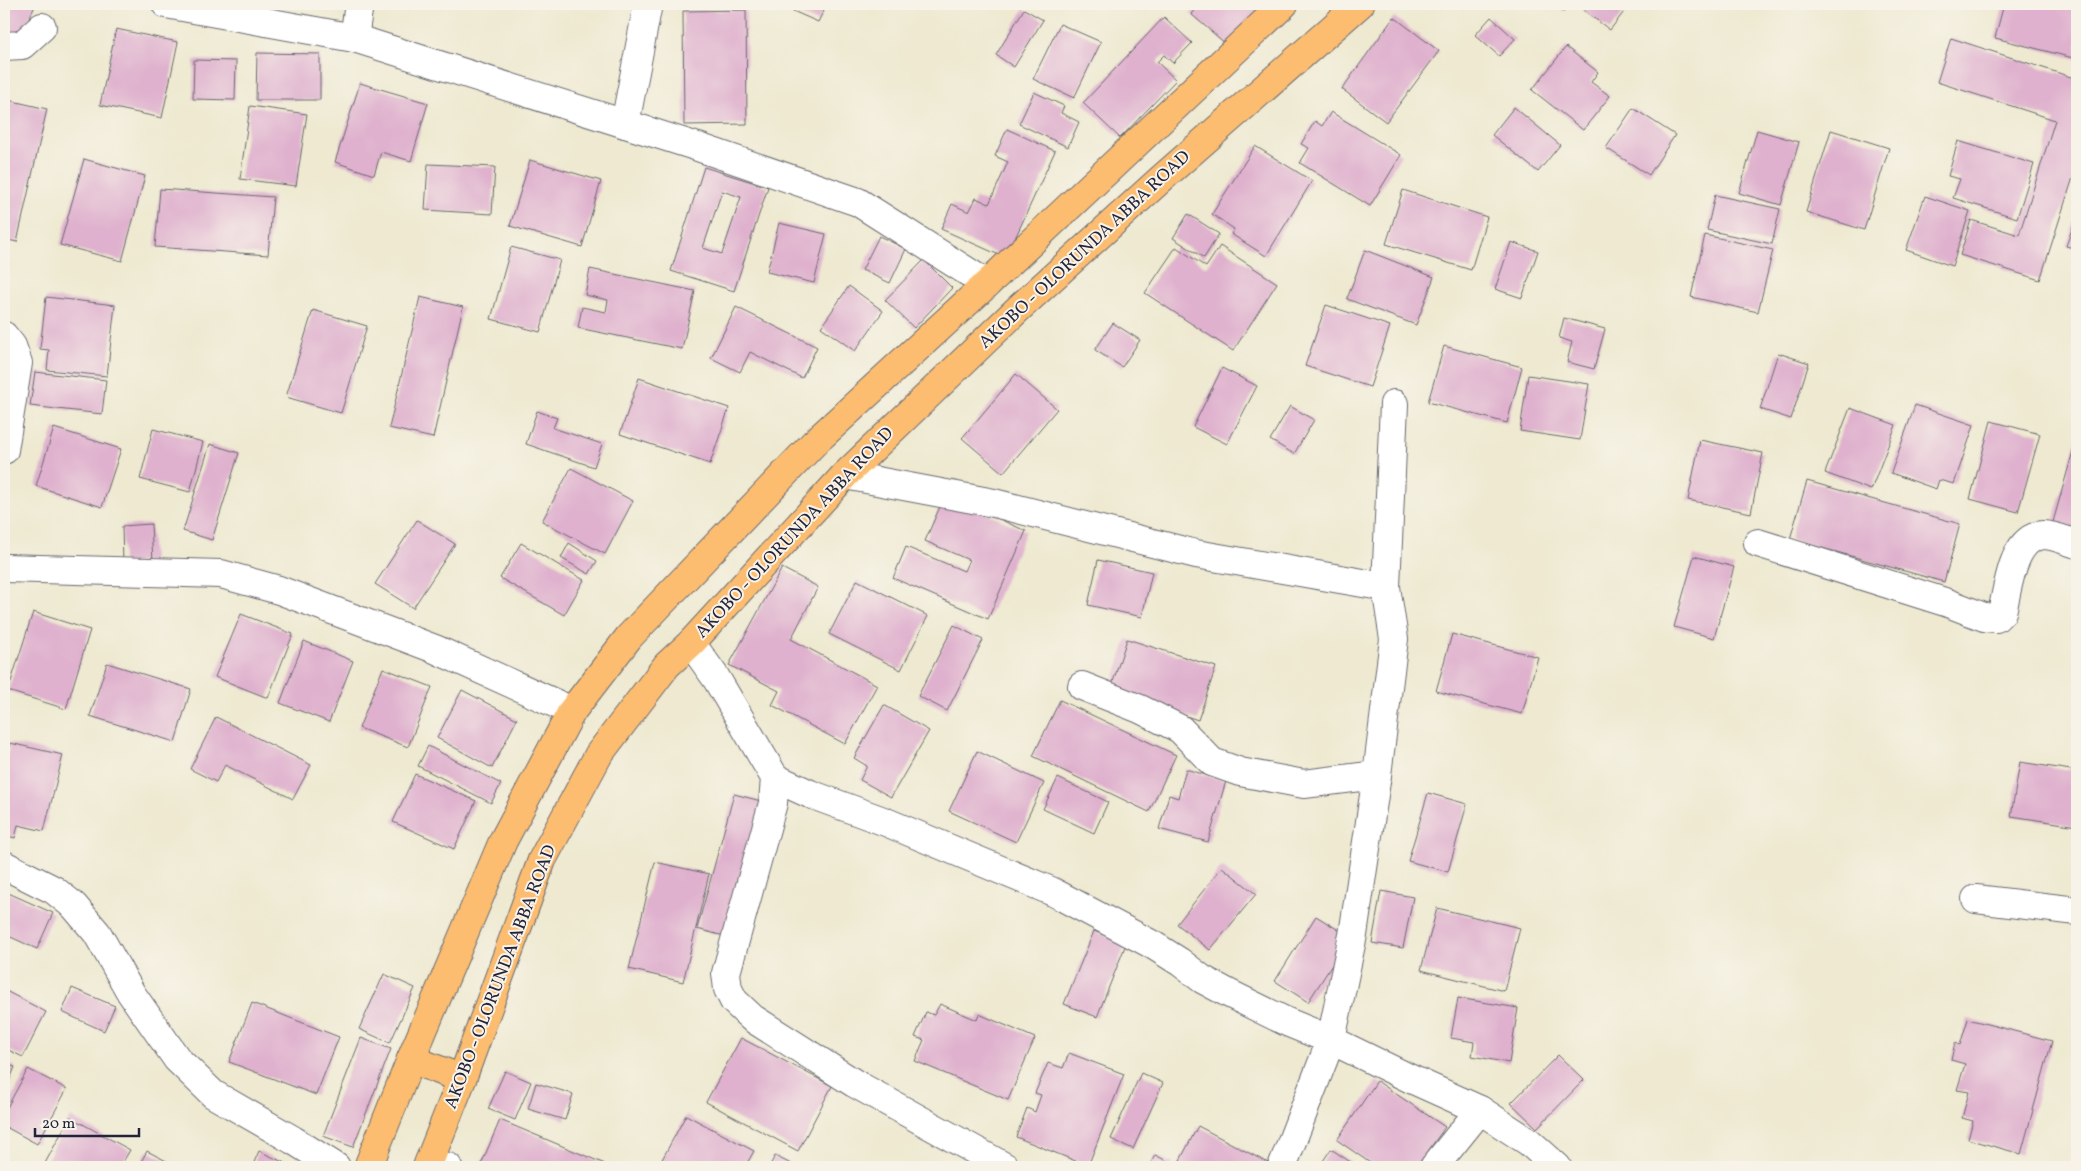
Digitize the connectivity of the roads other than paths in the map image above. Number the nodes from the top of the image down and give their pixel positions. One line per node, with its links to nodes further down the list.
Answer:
1 (166, 4): 7 (street)
2 (359, 4): 7 (street)
3 (648, 4): 9 (street)
4 (1284, 4): 10 (main road)
5 (1360, 4): 14 (main road, AKOBO - OLORUNDA ABBA ROAD)
6 (42, 27): 8 (street)
7 (354, 38): 9 (street)
8 (4, 46)
9 (625, 124): 10 (street)
10 (987, 284): 21 (main road)
11 (4, 336): 13 (street)
12 (1394, 404): 18 (street)
13 (4, 450)
14 (845, 475): 18 (street); 19 (main road, AKOBO - OLORUNDA ABBA ROAD)
15 (1758, 543): 16 (street)
16 (2077, 544)
17 (4, 568): 21 (street)
18 (1386, 587): 22 (street)
19 (691, 643): 23 (street); 29 (main road, AKOBO - OLORUNDA ABBA ROAD)
20 (1082, 686): 22 (street)
21 (572, 711): 28 (main road)
22 (1377, 775): 27 (street)
23 (775, 778): 27 (street); 34 (street)
24 (4, 865): 32 (street)
25 (1976, 899): 26 (street)
26 (2077, 911)
27 (1331, 1040): 30 (street); 35 (street)
28 (411, 1059): 29 (main road); 33 (main road)
29 (462, 1079): 31 (main road, AKOBO - OLORUNDA ABBA ROAD)
30 (1480, 1110): 36 (street); 37 (street)
31 (435, 1166)
32 (336, 1167)
33 (368, 1167)
34 (1005, 1167)
35 (1282, 1167)
36 (1434, 1167)
37 (1557, 1167)

